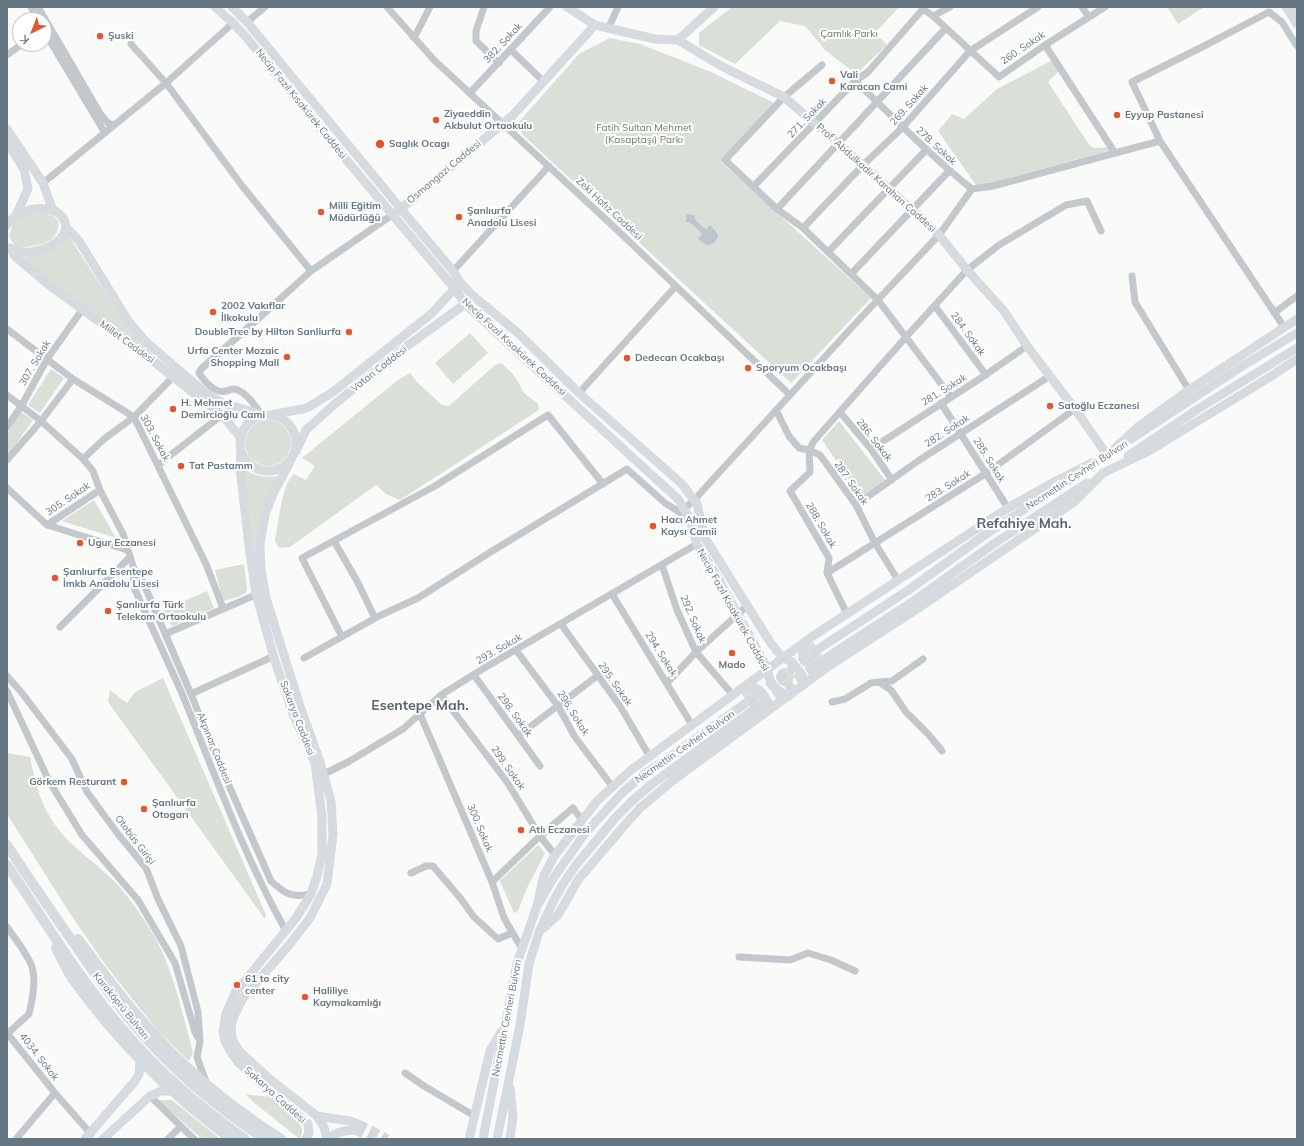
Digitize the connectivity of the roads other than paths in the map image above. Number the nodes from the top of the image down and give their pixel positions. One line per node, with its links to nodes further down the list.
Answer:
1 (38, 7): 46 (street)
2 (215, 7): 23 (main road, Necip Fazıl Kısakürek Caddesi)
3 (232, 7): 22 (main road, Necip Fazıl Kısakürek Caddesi)
4 (265, 7): 22 (street)
5 (387, 7): 28 (street, Zeki Hafız Caddesi)
6 (430, 7): 28 (street)
7 (484, 7): 36 (street)
8 (550, 7): 34 (street, 382. Sokak)
9 (618, 7): 26 (street)
10 (714, 7): 29 (main road)
11 (950, 7): 20 (street)
12 (1038, 7): 35 (street, 269. Sokak)
13 (1082, 7): 21 (street)
14 (1105, 7): 21 (street, 260. Sokak)
15 (1286, 7): 24 (main road)
16 (1294, 7): 19 (main road)
17 (572, 8): 25 (main road, Prof. Abdulkadir Karahan Caddesi)
18 (923, 9): 20 (street, 260. Sokak); 39 (street, 271. Sokak)
19 (1297, 11)
20 (933, 16): 27 (street, 260. Sokak)
21 (1089, 17): 32 (street, 260. Sokak)
22 (247, 22): 62 (main road, Necip Fazıl Kısakürek Caddesi)
23 (233, 23): 40 (street); 69 (main road, Necip Fazıl Kısakürek Caddesi)
24 (1297, 24)
25 (595, 25): 26 (main road, Prof. Abdulkadir Karahan Caddesi); 38 (main road, Osmangazi Caddesi)
26 (609, 27): 29 (main road, Prof. Abdulkadir Karahan Caddesi)
27 (945, 28): 35 (street, 260. Sokak); 43 (street)
28 (414, 38): 41 (street, Zeki Hafız Caddesi)
29 (678, 40): 42 (main road, Prof. Abdulkadir Karahan Caddesi)
30 (52, 44): 49 (street)
31 (131, 44): 40 (street)
32 (1045, 45): 35 (street, 260. Sokak); 54 (street)
33 (1297, 46): 50 (street)
34 (511, 50): 36 (street, 382. Sokak); 38 (street)
35 (970, 51): 47 (street, 269. Sokak)
36 (499, 63): 41 (street, 382. Sokak)
37 (822, 65): 42 (street)
38 (543, 81): 44 (main road, Osmangazi Caddesi)
39 (855, 81): 43 (street, 278. Sokak); 45 (street, 271. Sokak)
40 (166, 83): 46 (street); 80 (street)
41 (470, 93): 44 (street, Zeki Hafız Caddesi)
42 (784, 98): 45 (main road, Prof. Abdulkadir Karahan Caddesi); 59 (street)
43 (877, 101): 47 (street, 278. Sokak); 52 (street)
44 (503, 123): 56 (street, Zeki Hafız Caddesi); 63 (main road, Osmangazi Caddesi)
45 (816, 124): 52 (main road, Prof. Abdulkadir Karahan Caddesi); 59 (street, 271. Sokak)
46 (114, 125): 49 (street)
47 (902, 128): 53 (street, 278. Sokak); 55 (street, 269. Sokak)
48 (8, 133): 58 (main road)
49 (105, 133): 58 (street)
50 (1160, 141): 54 (street); 91 (street)
51 (7, 142): 68 (main road)
52 (838, 144): 55 (main road, Prof. Abdulkadir Karahan Caddesi); 65 (street)
53 (926, 150): 57 (street, 278. Sokak); 60 (street)
54 (1115, 153): 61 (street)
55 (863, 165): 60 (main road, Prof. Abdulkadir Karahan Caddesi); 72 (street, 269. Sokak)
56 (549, 166): 78 (street); 84 (street, Zeki Hafız Caddesi)
57 (949, 171): 61 (street, 278. Sokak); 66 (street)
58 (43, 183): 67 (main road)
59 (754, 186): 65 (street)
60 (887, 189): 66 (main road, Prof. Abdulkadir Karahan Caddesi); 77 (street)
61 (972, 189): 74 (street)
62 (388, 193): 63 (main road); 64 (main road, Necip Fazıl Kısakürek Caddesi)
63 (411, 200): 64 (main road, Osmangazi Caddesi); 75 (main road)
64 (401, 209): 69 (main road, Osmangazi Caddesi); 75 (main road, Necip Fazıl Kısakürek Caddesi)
65 (777, 209): 72 (street)
66 (911, 210): 74 (main road, Prof. Abdulkadir Karahan Caddesi); 81 (street)
67 (53, 211): 68 (main road); 71 (main road, Millet Caddesi)
68 (16, 214): 70 (main road)
69 (392, 215): 80 (street); 83 (main road, Necip Fazıl Kısakürek Caddesi)
70 (7, 225)
71 (66, 227): 76 (main road); 101 (main road, Millet Caddesi)
72 (804, 228): 77 (street)
73 (1101, 231): 79 (street)
74 (939, 235): 79 (main road, Prof. Abdulkadir Karahan Caddesi); 87 (street)
75 (424, 236): 78 (main road, Necip Fazıl Kısakürek Caddesi)
76 (8, 247): 90 (main road, Millet Caddesi)
77 (828, 252): 81 (street)
78 (453, 270): 83 (main road, Necip Fazıl Kısakürek Caddesi)
79 (967, 270): 89 (street); 97 (main road, Prof. Abdulkadir Karahan Caddesi)
80 (311, 271): 116 (street)
81 (851, 274): 87 (street)
82 (1132, 276): 105 (street)
83 (458, 286): 85 (main road, Necip Fazıl Kısakürek Caddesi); 88 (main road, Necip Fazıl Kısakürek Caddesi); 116 (main road, Vatan Caddesi)
84 (676, 286): 106 (street); 108 (street, Zeki Hafız Caddesi)
85 (472, 295): 88 (main road, Vatan Caddesi); 106 (main road, Necip Fazıl Kısakürek Caddesi)
86 (1297, 296): 91 (street)
87 (878, 300): 96 (street); 108 (street)
88 (465, 304): 125 (main road, Vatan Caddesi); 140 (main road, Necip Fazıl Kısakürek Caddesi)
89 (935, 306): 96 (street); 102 (street, 284. Sokak)
90 (82, 310): 99 (street, 307. Sokak); 101 (main road, Millet Caddesi)
91 (1274, 313): 93 (street)
92 (1297, 319): 93 (main road)
93 (1284, 327): 105 (main road)
94 (7, 329): 99 (street, 303. Sokak)
95 (1297, 333): 126 (main road, Necmettin Cevheri Bulvarı)
96 (906, 337): 109 (street); 114 (street)
97 (1027, 346): 102 (street, 281. Sokak); 103 (main road, Prof. Abdulkadir Karahan Caddesi)
98 (1297, 348): 131 (main road, Necmettin Cevheri Bulvarı)
99 (47, 359): 104 (street, 303. Sokak); 111 (street, 307. Sokak)
100 (1297, 359): 131 (main road)
101 (176, 374): 115 (main road, Millet Caddesi); 116 (main road, Millet Caddesi); 117 (street)
102 (986, 375): 109 (street, 281. Sokak)
103 (1050, 376): 112 (main road, Prof. Abdulkadir Karahan Caddesi); 120 (street, 282. Sokak)
104 (73, 379): 117 (street, 303. Sokak); 118 (street)
105 (1189, 390): 126 (main road)
106 (579, 393): 137 (main road, Necip Fazıl Kısakürek Caddesi)
107 (7, 395): 111 (street, Akpınar Caddesi)
108 (790, 395): 113 (street)
109 (950, 397): 110 (street, 281. Sokak)
110 (941, 403): 120 (street, 285. Sokak); 122 (street, 281. Sokak)
111 (22, 405): 118 (street, Akpınar Caddesi); 119 (street, 307. Sokak)
112 (1075, 409): 126 (main road, Prof. Abdulkadir Karahan Caddesi); 132 (street, 283. Sokak)
113 (776, 410): 124 (street, 287. Sokak); 137 (street)
114 (840, 412): 122 (street, 286. Sokak); 124 (street)
115 (222, 415): 121 (main road, Millet Caddesi); 130 (street)
116 (267, 415): 121 (main road); 125 (main road)
117 (134, 417): 127 (street); 130 (street, 303. Sokak)
118 (41, 421): 127 (street, Akpınar Caddesi); 128 (street)
119 (7, 427)
120 (961, 434): 132 (street, 285. Sokak); 133 (street, 282. Sokak)
121 (240, 438): 123 (main road)
122 (871, 449): 133 (street, 286. Sokak)
123 (241, 450): 129 (main road); 152 (main road, Sakarya Caddesi)
124 (809, 450): 138 (street, 287. Sokak); 150 (street, 288. Sokak)
125 (296, 451): 129 (main road)
126 (1107, 455): 139 (main road); 164 (main road, Necmettin Cevheri Bulvarı)
127 (83, 459): 136 (street, Akpınar Caddesi)
128 (7, 460)
129 (290, 462): 152 (main road, Sakarya Caddesi)
130 (158, 465): 155 (street, 303. Sokak)
131 (1103, 473): 170 (main road, Necmettin Cevheri Bulvarı); 173 (main road)
132 (985, 474): 139 (street, 285. Sokak); 144 (street, 283. Sokak)
133 (892, 480): 138 (street, 282. Sokak)
134 (603, 484): 141 (street); 143 (street); 158 (street)
135 (7, 488): 142 (street)
136 (100, 490): 142 (street, 305. Sokak); 146 (street, Akpınar Caddesi)
137 (694, 500): 140 (street); 154 (main road, Necip Fazıl Kısakürek Caddesi)
138 (856, 505): 144 (street, 287. Sokak)
139 (1008, 508): 151 (main road)
140 (684, 509): 141 (main road, Necip Fazıl Kısakürek Caddesi)
141 (690, 519): 145 (main road, Necip Fazıl Kısakürek Caddesi)
142 (47, 525): 146 (street)
143 (334, 541): 158 (street); 162 (street)
144 (875, 543): 150 (street, 283. Sokak); 151 (street, 287. Sokak)
145 (697, 544): 148 (street, 293. Sokak); 156 (main road, Necip Fazıl Kısakürek Caddesi)
146 (127, 550): 147 (street, Akpınar Caddesi)
147 (130, 558): 149 (street, Akpınar Caddesi); 160 (street)
148 (662, 565): 153 (street, 293. Sokak); 166 (street, 292. Sokak)
149 (134, 569): 161 (street, Akpınar Caddesi); 209 (street, Akpınar Caddesi)
150 (827, 573): 157 (street, 288. Sokak)
151 (898, 580): 157 (main road)
152 (260, 592): 155 (street); 167 (main road, Sakarya Caddesi); 195 (main road, Sakarya Caddesi)
153 (612, 594): 159 (street, 293. Sokak); 178 (street, 294. Sokak)
154 (747, 606): 156 (street); 168 (main road, Necip Fazıl Kısakürek Caddesi)
155 (223, 608): 161 (street)
156 (738, 614): 166 (street); 172 (main road, Necip Fazıl Kısakürek Caddesi)
157 (847, 614): 163 (main road)
158 (375, 618): 162 (street)
159 (561, 624): 165 (street, 293. Sokak); 176 (street, 295. Sokak)
160 (60, 627)
161 (165, 634): 182 (street, Akpınar Caddesi)
162 (342, 638): 169 (street)
163 (810, 638): 168 (main road); 173 (main road)
164 (820, 648)
165 (516, 650): 174 (street, 293. Sokak); 187 (street, 296. Sokak)
166 (696, 652): 178 (street); 181 (street, 292. Sokak)
167 (274, 656): 182 (street); 195 (main road, Sakarya Caddesi)
168 (782, 657): 172 (main road); 179 (main road, Necip Fazıl Kısakürek Caddesi)
169 (304, 658)
170 (826, 658)
171 (923, 659): 177 (street)
172 (768, 668): 181 (main road); 184 (main road, Necip Fazıl Kısakürek Caddesi)
173 (826, 668): 179 (main road)
174 (474, 675): 183 (street, 293. Sokak); 191 (street, 298. Sokak)
175 (7, 676): 216 (street, Otobüs Girişi)
176 (597, 676): 187 (street); 193 (street, 295. Sokak)
177 (880, 682): 185 (street); 192 (street)
178 (667, 684): 190 (street, 294. Sokak)
179 (804, 685): 184 (main road)
180 (7, 691): 216 (street)
181 (735, 692): 189 (main road); 190 (main road)
182 (192, 694): 205 (street, Akpınar Caddesi)
183 (441, 695): 188 (street, 293. Sokak); 198 (street, 299. Sokak)
184 (789, 696): 189 (main road, Necmettin Cevheri Bulvarı)
185 (832, 702)
186 (746, 703): 207 (main road, Necmettin Cevheri Bulvarı)
187 (558, 706): 191 (street); 196 (street, 296. Sokak)
188 (420, 714): 195 (street, 293. Sokak); 203 (street, 300. Sokak)
189 (756, 715): 219 (main road, Necmettin Cevheri Bulvarı)
190 (692, 725): 193 (main road)
191 (518, 736): 194 (street, 298. Sokak)
192 (942, 750)
193 (650, 757): 196 (main road)
194 (540, 766)
195 (320, 776): 205 (main road, Sakarya Caddesi); 225 (main road, Sakarya Caddesi)
196 (612, 786): 197 (main road)
197 (582, 820): 198 (street); 200 (main road)
198 (540, 836): 200 (street, 299. Sokak); 203 (street)
199 (7, 845): 204 (highway, Karaköprü Bulvarı)
200 (555, 855): 207 (main road)
201 (7, 865): 206 (highway, Karaköprü Bulvarı)
202 (411, 873): 210 (street)
203 (492, 882): 210 (street, 300. Sokak)
204 (38, 892): 220 (highway); 234 (highway, Karaköprü Bulvarı)
205 (311, 894): 209 (main road, Sakarya Caddesi)
206 (28, 897): 217 (highway); 233 (highway, Karaköprü Bulvarı)
207 (537, 906): 211 (main road, Necmettin Cevheri Bulvarı)
208 (7, 927): 215 (street)
209 (286, 931): 236 (main road, Sakarya Caddesi)
210 (512, 932): 211 (street, 300. Sokak)
211 (522, 948): 214 (main road, Necmettin Cevheri Bulvarı)
212 (740, 957): 213 (street)
213 (855, 971)
214 (505, 1025): 224 (main road); 239 (main road, Necmettin Cevheri Bulvarı)
215 (7, 1034): 222 (street, 4034. Sokak)
216 (200, 1042): 220 (street, Otobüs Girişi)
217 (140, 1060): 221 (highway); 227 (main road)
218 (405, 1073): 224 (street)
219 (509, 1081): 240 (main road, Necmettin Cevheri Bulvarı); 241 (main road)
220 (207, 1084): 235 (highway)
221 (172, 1092): 223 (main road); 232 (highway)
222 (55, 1093): 227 (street, 4034. Sokak); 228 (street, 4034. Sokak)
223 (150, 1096): 226 (street); 229 (main road)
224 (475, 1113): 238 (main road)
225 (317, 1116): 237 (main road, Sakarya Caddesi); 237 (main road)
226 (180, 1127): 230 (street); 231 (street)
227 (88, 1136)
228 (16, 1139)
229 (102, 1139)
230 (168, 1139)
231 (194, 1139)
232 (231, 1139)
233 (245, 1139)
234 (265, 1139)
235 (281, 1139)
236 (306, 1139)
237 (328, 1139)
238 (469, 1139)
239 (482, 1139)
240 (497, 1139)
241 (510, 1139)

